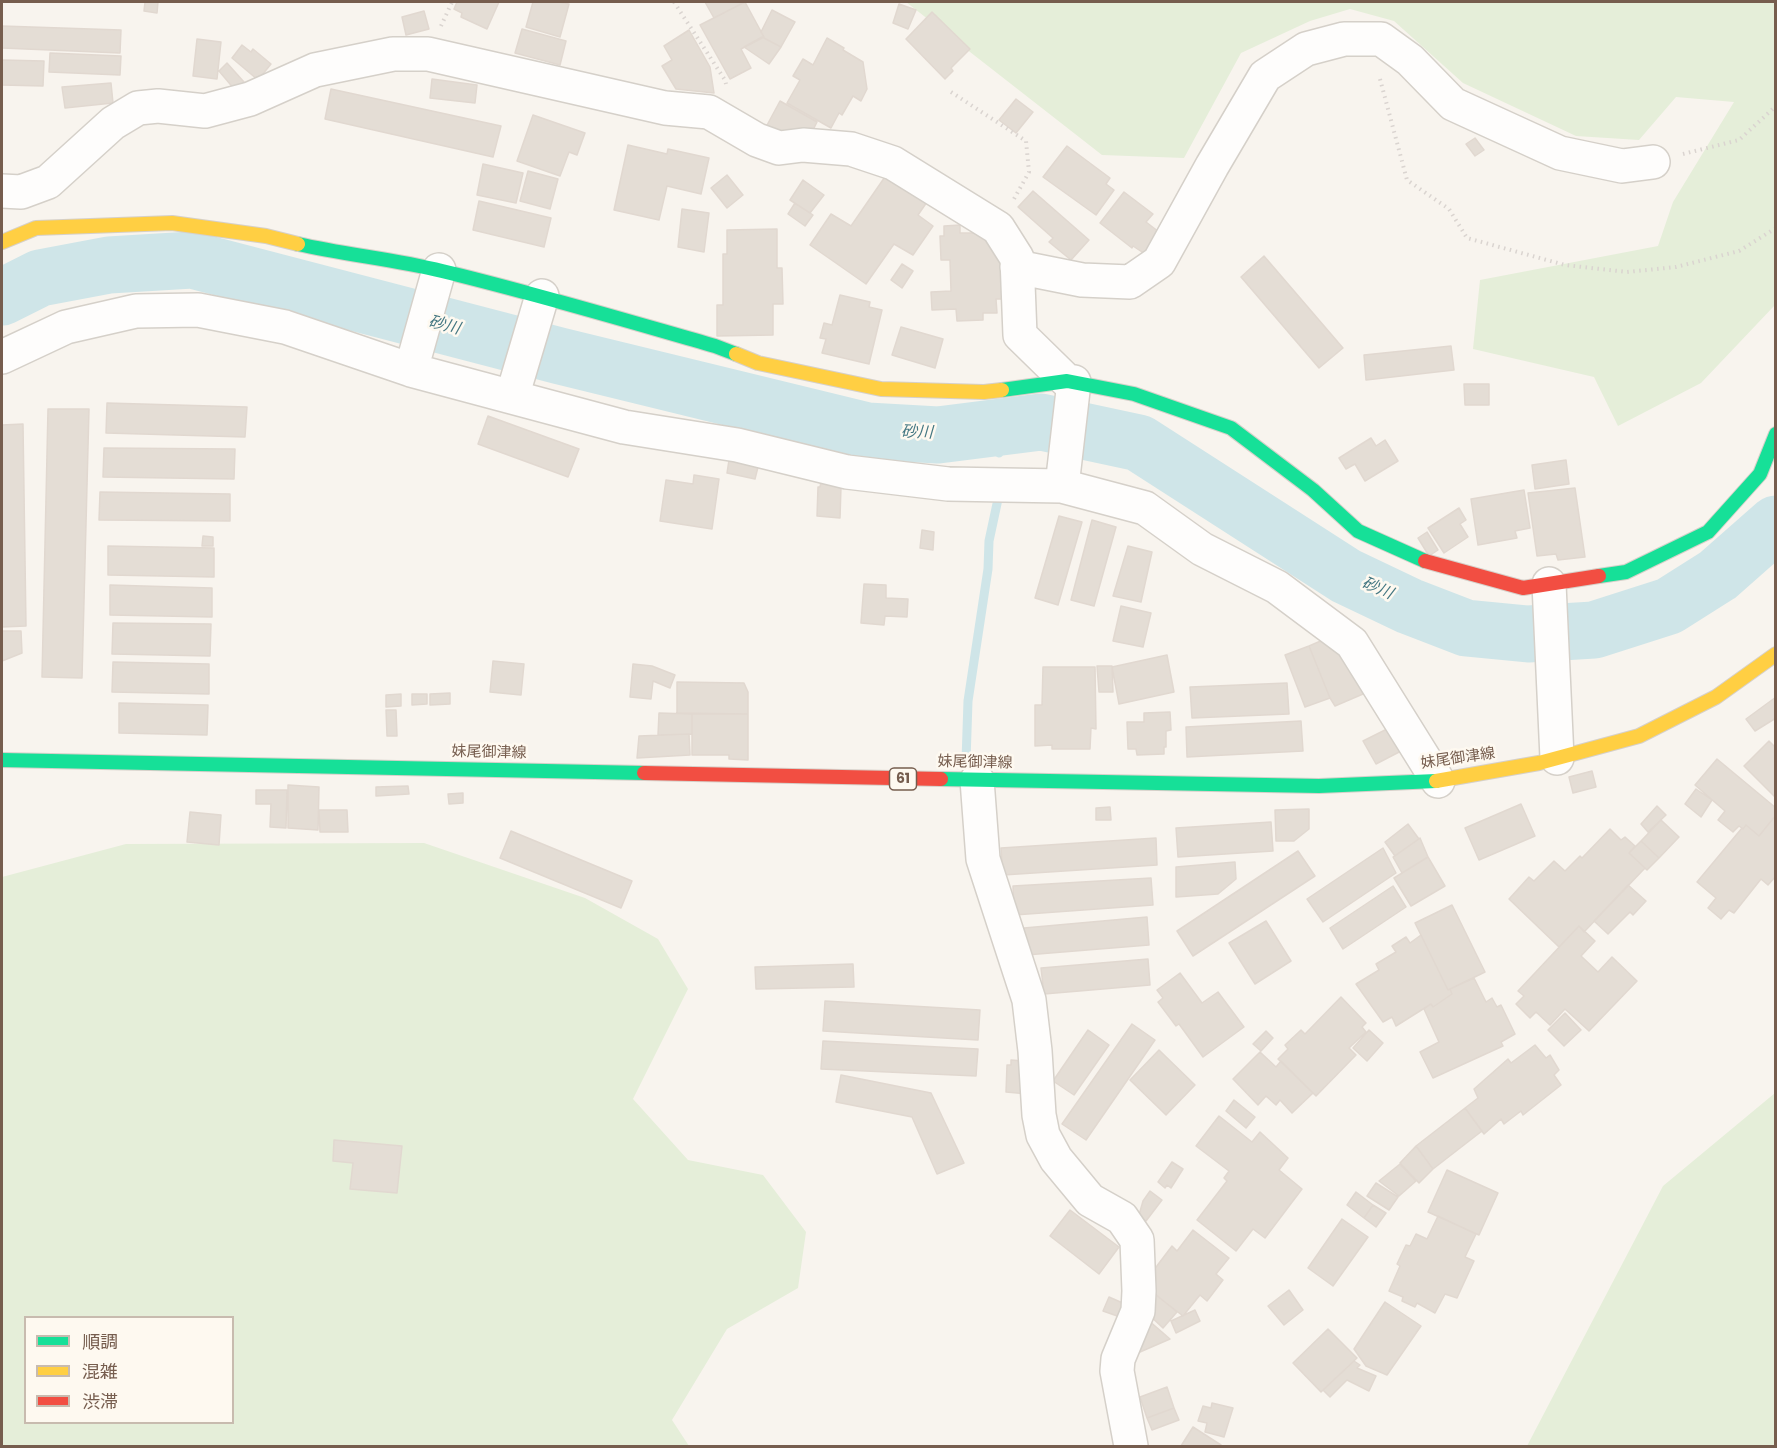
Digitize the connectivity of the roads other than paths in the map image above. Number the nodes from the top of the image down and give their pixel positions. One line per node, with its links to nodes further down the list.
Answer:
1 (1653, 162): 4 (street)
2 (2, 191): 4 (street)
3 (2, 242): 5 (street)
4 (1017, 267): 9 (street)
5 (439, 270): 6 (street); 8 (street)
6 (542, 296): 9 (street); 10 (street)
7 (5, 348): 8 (street)
8 (411, 370): 10 (street)
9 (1070, 382): 12 (street); 13 (street)
10 (512, 397): 12 (street)
11 (1776, 434): 13 (street)
12 (1062, 486): 18 (street)
13 (1549, 584): 15 (street)
14 (1776, 654): 15 (street, 妹尾御津線 / 61)
15 (1557, 758): 18 (street, 妹尾御津線 / 61)
16 (2, 760): 17 (street, 妹尾御津線 / 61)
17 (977, 780): 18 (street, 妹尾御津線 / 61); 19 (street)
18 (1438, 781)
19 (1131, 1446)

